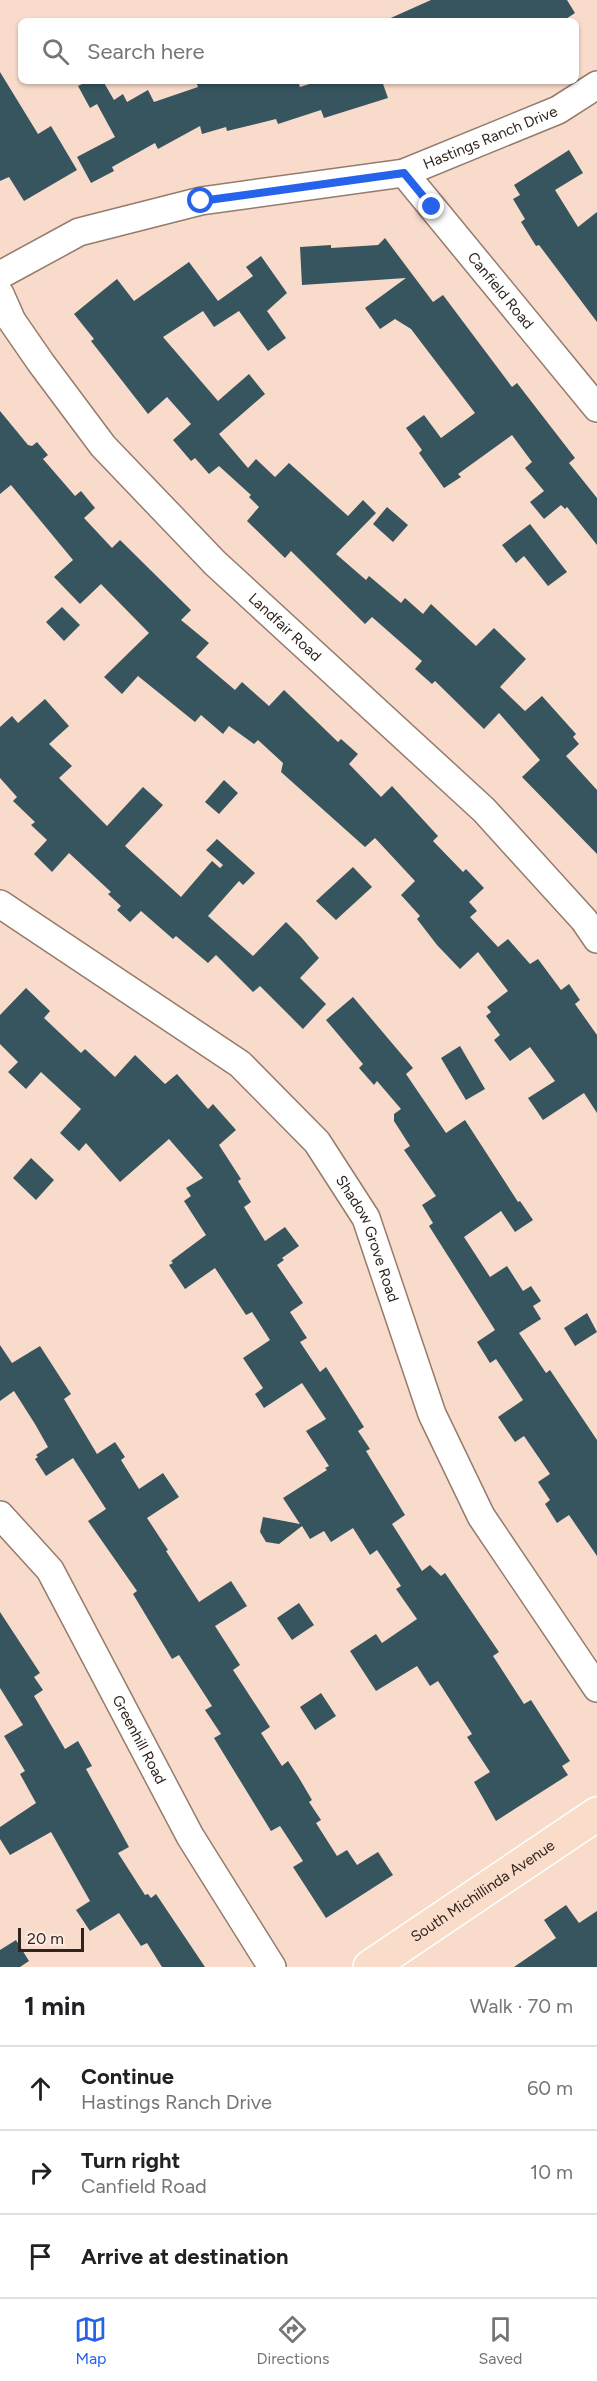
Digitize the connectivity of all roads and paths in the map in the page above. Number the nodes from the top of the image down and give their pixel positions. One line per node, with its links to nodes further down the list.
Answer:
1 (597, 85): 2 (street, Hastings Ranch Drive)
2 (404, 173): 3 (street, Hastings Ranch Drive); 5 (street, Canfield Road)
3 (0, 274)
4 (0, 294): 7 (street, Landfair Road)
5 (597, 408)
6 (0, 904): 9 (street, Shadow Grove Road)
7 (597, 939)
8 (0, 1515): 11 (street, Greenhill Road)
9 (597, 1688)
10 (597, 1814): 12 (main road, South Michillinda Avenue)
11 (272, 1967)
12 (370, 1967)

